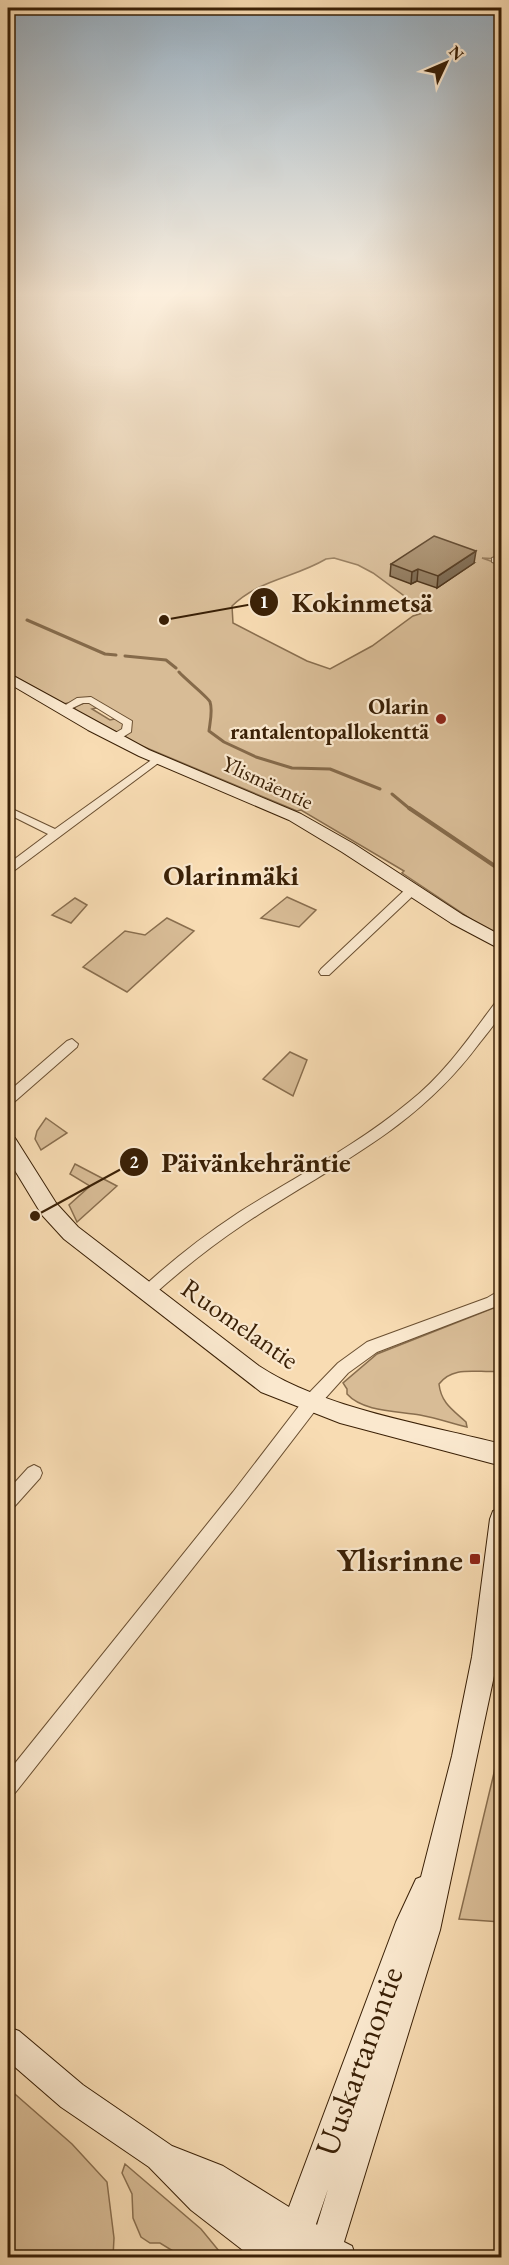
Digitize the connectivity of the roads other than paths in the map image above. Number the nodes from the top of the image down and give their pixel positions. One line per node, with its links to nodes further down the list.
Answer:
1 (8, 677): 2 (main road, Ylismäentie)
2 (64, 709): 3 (main road, Ylismäentie); 3 (street)
3 (114, 738): 4 (main road, Ylismäentie)
4 (157, 759): 6 (street); 8 (main road, Ylismäentie)
5 (8, 810): 6 (street)
6 (56, 834): 7 (street)
7 (10, 867)
8 (413, 889): 9 (main road, Ylismäentie); 10 (street)
9 (501, 945)
10 (325, 972)
11 (501, 1002): 15 (street)
12 (72, 1044): 13 (street)
13 (8, 1099)
14 (8, 1143): 15 (main road, Ruomelantie)
15 (146, 1293): 17 (main road, Ruomelantie)
16 (501, 1295): 17 (street)
17 (311, 1403): 18 (main road, Ruomelantie); 22 (street)
18 (501, 1455)
19 (34, 1473): 20 (street)
20 (8, 1501)
21 (501, 1519): 23 (main road, Uuskartanontie)
22 (8, 1786)
23 (437, 1868): 26 (main road, Uuskartanontie); 27 (main road, Uuskartanontie)
24 (8, 2042): 25 (main road)
25 (160, 2156): 26 (main road); 28 (main road)
26 (292, 2244): 27 (main road)
27 (329, 2254)
28 (281, 2258)

